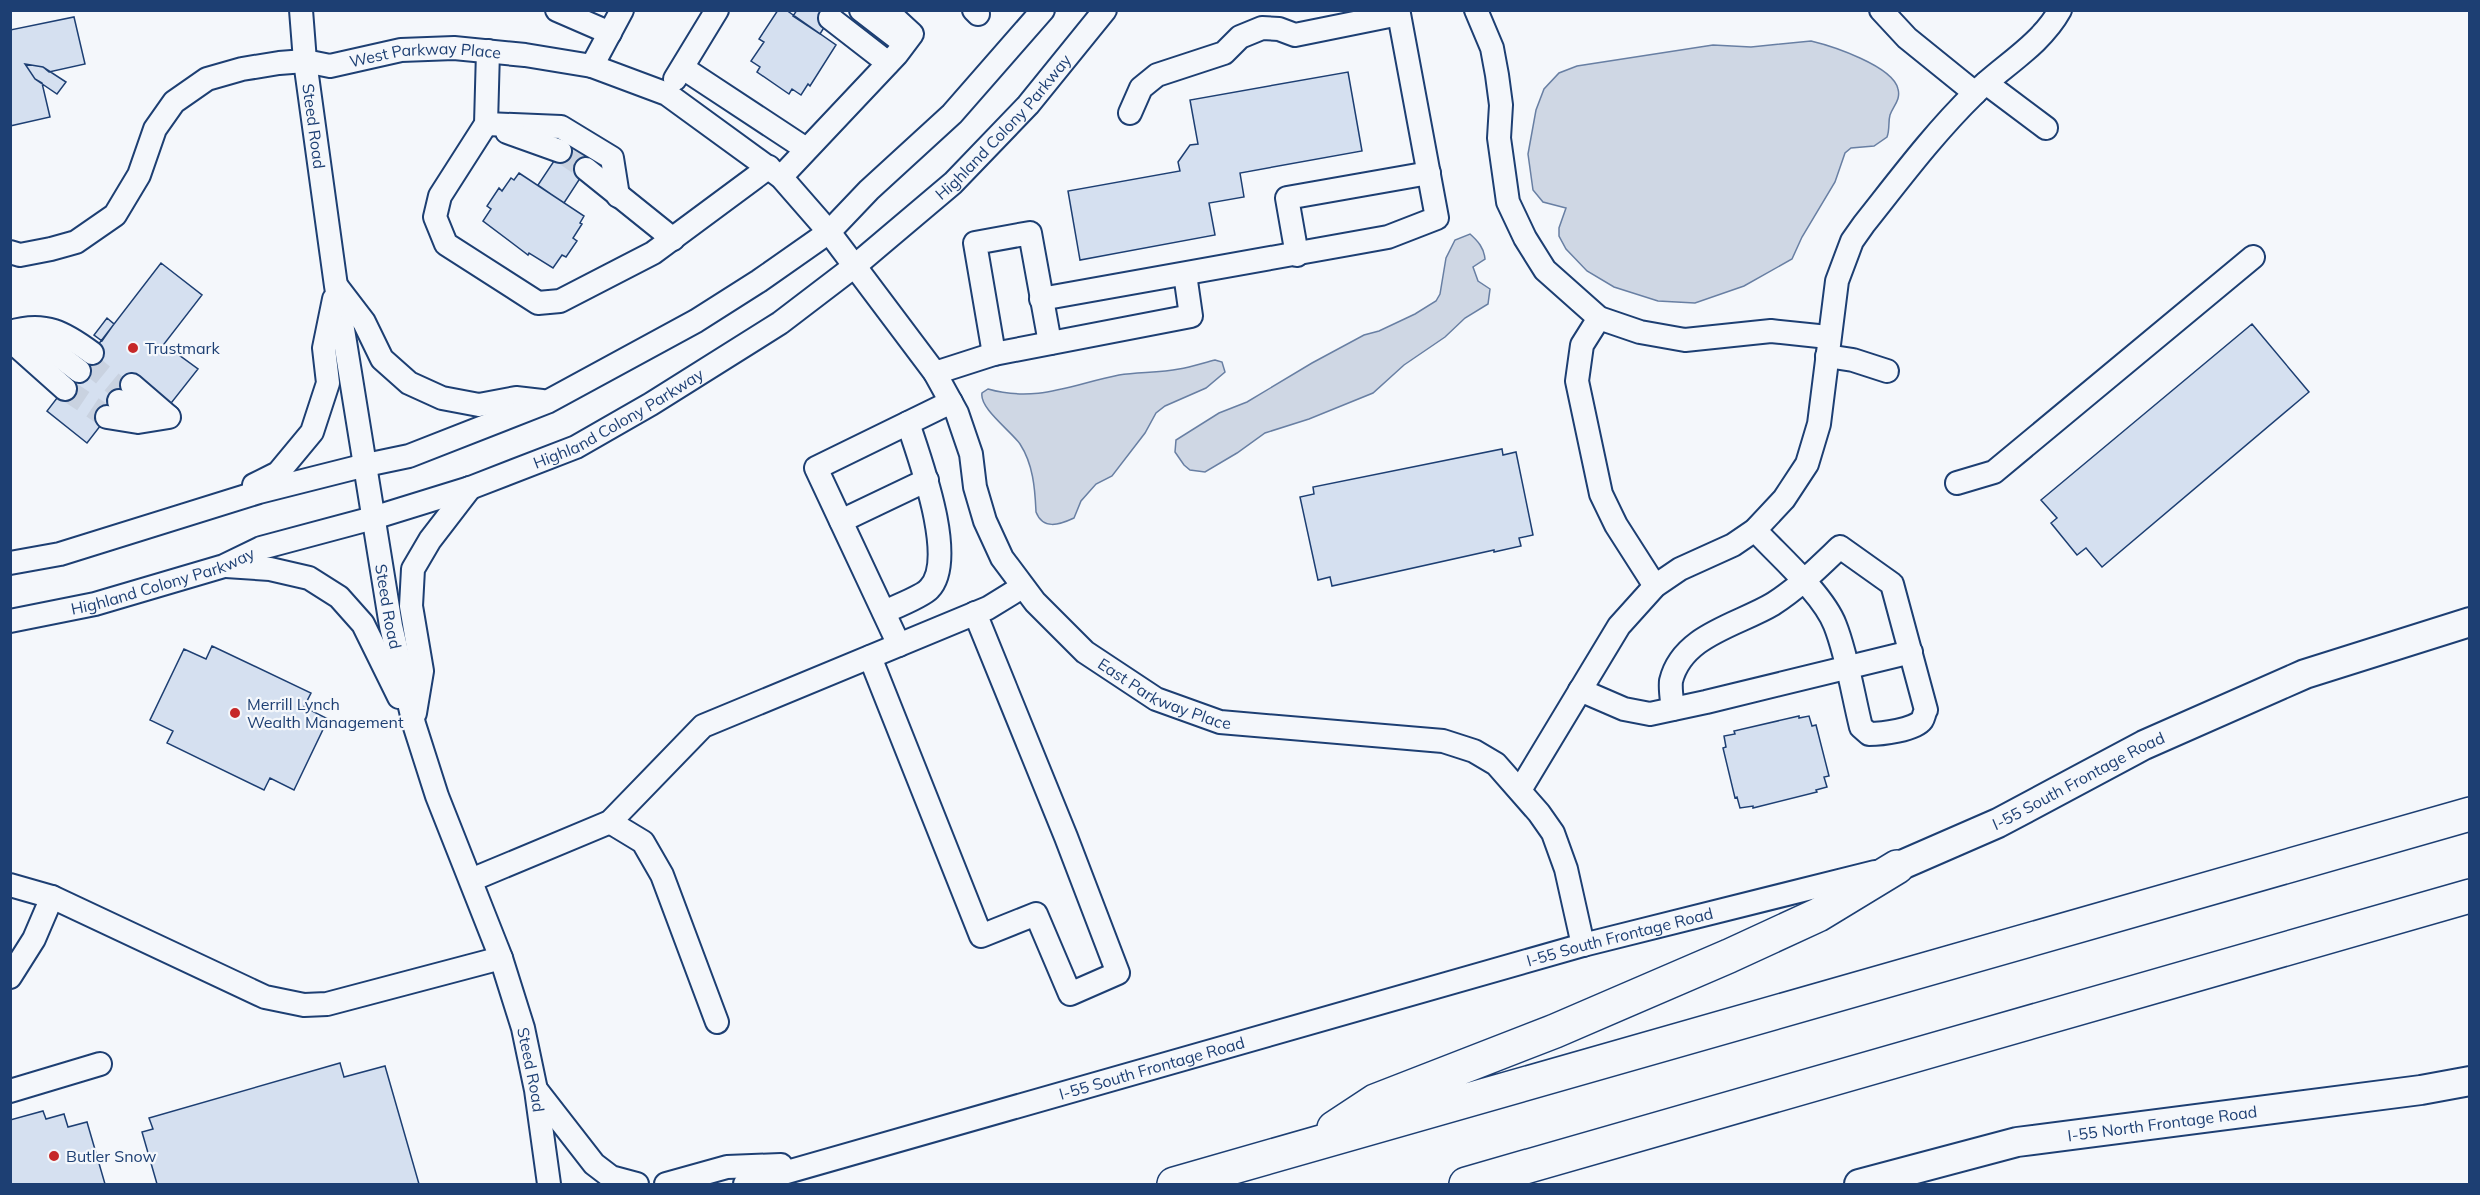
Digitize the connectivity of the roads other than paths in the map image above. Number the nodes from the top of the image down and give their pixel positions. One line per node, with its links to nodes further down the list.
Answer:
1 (301, 10): 17 (street, Steed Road)
2 (557, 10): 14 (street)
3 (622, 10): 14 (street)
4 (717, 10): 19 (street)
5 (861, 10): 15 (street)
6 (886, 10): 15 (street)
7 (1043, 10): 31 (street)
8 (1105, 10): 36 (street, Highland Colony Parkway)
9 (1476, 10): 40 (street)
10 (1881, 10): 20 (street)
11 (2060, 10): 20 (street)
12 (835, 14): 15 (street)
13 (1261, 16): 22 (street); 29 (street)
14 (610, 33): 18 (street)
15 (900, 48): 25 (street)
16 (488, 51): 17 (street, West Parkway Place); 18 (street, West Parkway Place); 23 (street)
17 (305, 61): 33 (street, West Parkway Place); 38 (street, Steed Road)
18 (592, 66): 21 (street, West Parkway Place)
19 (683, 68): 21 (street); 25 (street)
20 (1981, 88): 24 (street); 43 (street)
21 (667, 94): 28 (street, West Parkway Place)
22 (1130, 113)
23 (486, 124): 26 (street); 30 (street); 32 (street)
24 (2046, 128)
25 (806, 149): 28 (street)
26 (561, 151)
27 (586, 169): 30 (street)
28 (775, 172): 31 (street, West Parkway Place); 32 (street)
29 (1428, 174): 34 (street); 34 (street)
30 (618, 196): 32 (street)
31 (829, 232): 36 (street, West Parkway Place); 48 (street)
32 (673, 239)
33 (10, 252)
34 (1297, 255): 37 (street)
35 (2253, 257): 54 (street)
36 (856, 265): 46 (street, East Parkway Place); 55 (street, Highland Colony Parkway)
37 (1185, 274): 39 (street); 42 (street)
38 (336, 286): 48 (street); 52 (street, Steed Road); 56 (street)
39 (1041, 299): 42 (street); 44 (street)
40 (1599, 318): 43 (street); 63 (street)
41 (10, 335): 41 (street)
42 (1050, 343): 44 (street)
43 (1828, 346): 45 (street); 59 (street)
44 (994, 354): 46 (street)
45 (1887, 371)
46 (935, 373): 49 (street, East Parkway Place)
47 (119, 401): 50 (street)
48 (547, 402): 52 (street)
49 (951, 402): 51 (street); 64 (street, East Parkway Place)
50 (169, 417)
51 (908, 423): 53 (street); 58 (street)
52 (366, 465): 56 (street); 57 (street, Steed Road)
53 (927, 480): 58 (street); 65 (street)
54 (1957, 483)
55 (470, 488): 57 (street, Highland Colony Parkway); 75 (street)
56 (211, 506): 60 (street)
57 (373, 518): 61 (street, Highland Colony Parkway); 75 (street, Steed Road)
58 (841, 521): 65 (street)
59 (1755, 530): 62 (street); 63 (street)
60 (10, 563)
61 (224, 566): 67 (street, Highland Colony Parkway); 75 (street)
62 (1803, 582): 70 (street); 72 (street); 74 (street)
63 (1655, 586): 73 (street)
64 (1022, 587): 66 (street); 76 (street, East Parkway Place)
65 (884, 612): 69 (street)
66 (975, 613): 69 (street); 71 (street)
67 (10, 621)
68 (2469, 622): 79 (main road, I-55 South Frontage Road)
69 (899, 645): 71 (street)
70 (1911, 652): 72 (street); 72 (street)
71 (870, 657): 78 (street)
72 (1846, 668): 74 (street)
73 (1580, 690): 74 (street); 76 (street)
74 (1673, 709)
75 (414, 724): 80 (street, Steed Road)
76 (1520, 790): 84 (street, East Parkway Place)
77 (2469, 814): 92 (highway)
78 (610, 822): 80 (street); 87 (street)
79 (1897, 867): 84 (street, I-55 South Frontage Road); 92 (highway)
80 (471, 880): 85 (street, Steed Road)
81 (10, 885): 83 (street)
82 (2469, 896): 99 (highway)
83 (52, 897): 85 (street); 86 (street)
84 (1583, 945): 93 (street, I-55 South Frontage Road)
85 (501, 958): 90 (street, Steed Road)
86 (10, 977)
87 (717, 1022)
88 (100, 1064): 91 (street)
89 (2469, 1081): 100 (main road, I-55 North Frontage Road)
90 (536, 1090): 94 (street, Steed Road); 95 (street)
91 (10, 1091)
92 (1307, 1146): 98 (highway)
93 (816, 1164): 96 (street); 97 (street, I-55 South Frontage Road)
94 (549, 1185)
95 (637, 1185)
96 (666, 1185)
97 (745, 1185)
98 (1174, 1185)
99 (1466, 1185)
100 (1859, 1185)

